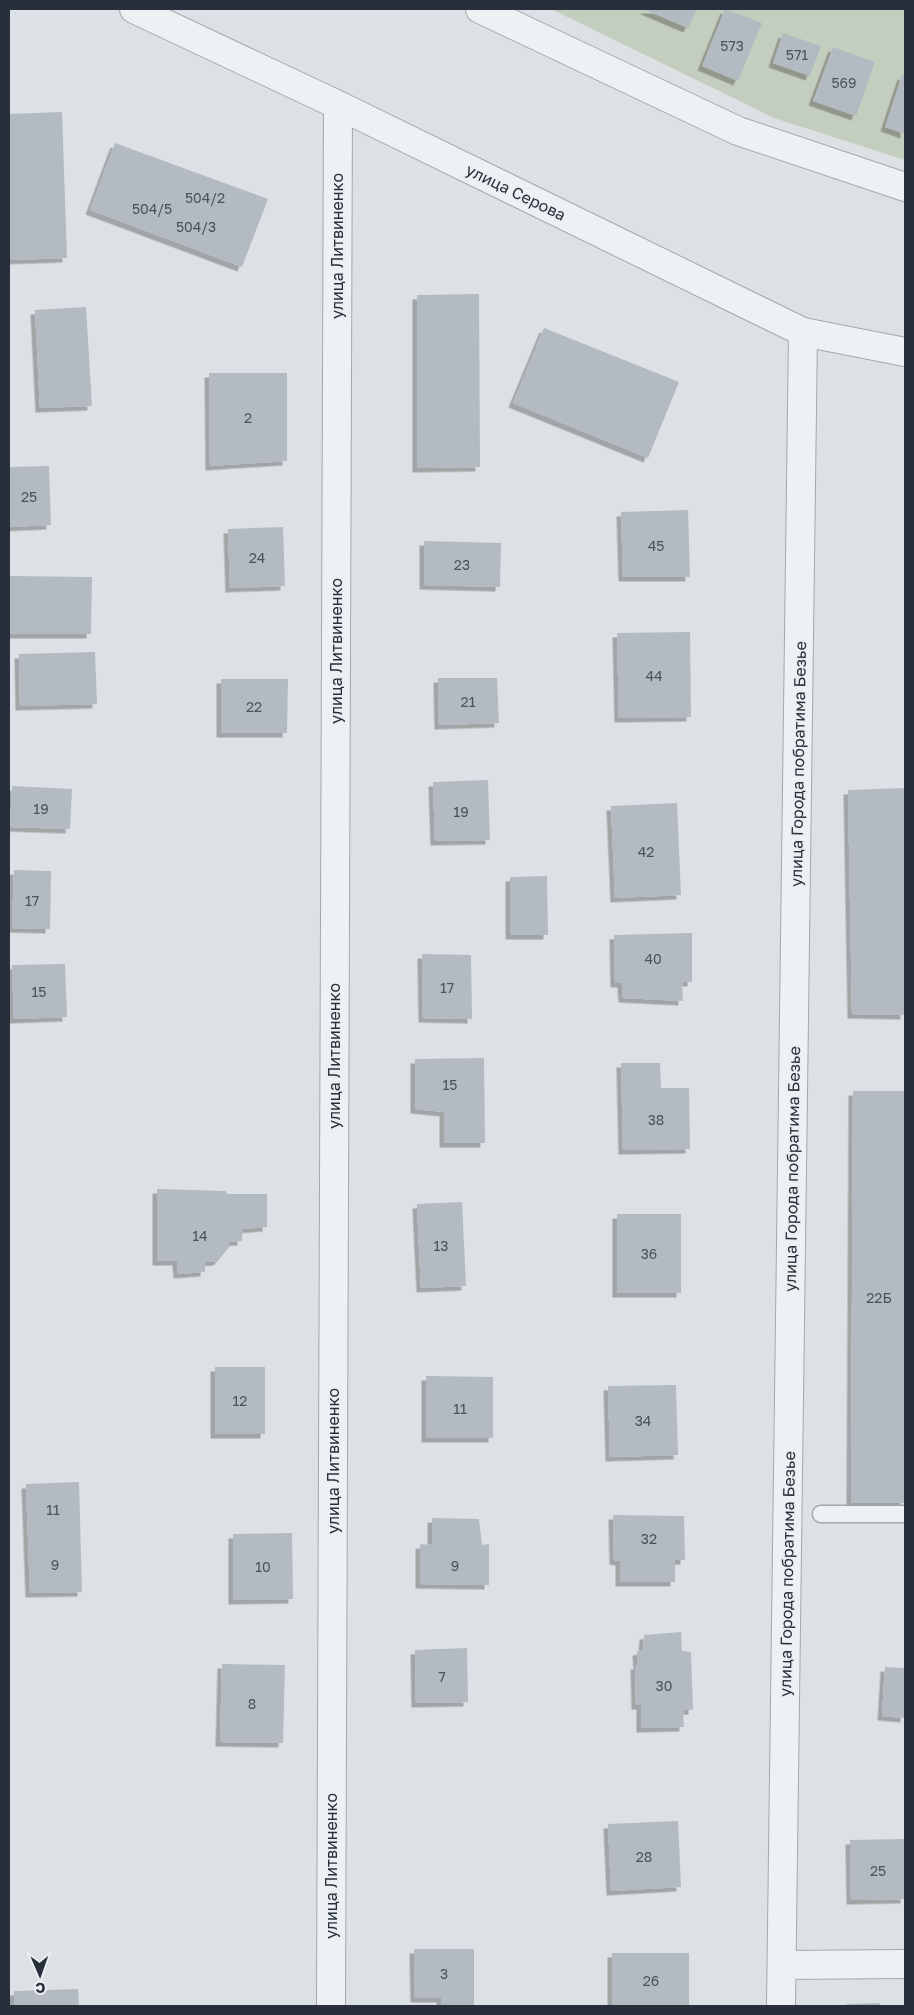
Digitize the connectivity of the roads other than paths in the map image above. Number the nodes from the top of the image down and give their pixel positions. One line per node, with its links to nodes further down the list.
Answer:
1 (134, 9): 3 (street, улица Серова)
2 (480, 9): 4 (street)
3 (338, 105): 5 (street, улица Серова); 11 (street, улица Литвиненко)
4 (905, 187)
5 (803, 332): 6 (street, улица Серова); 10 (street, улица Города побратима Безье)
6 (905, 352)
7 (821, 1514): 8 (lane)
8 (905, 1514)
9 (905, 1964): 10 (street)
10 (782, 1965): 12 (street, улица Города побратима Безье)
11 (331, 2006)
12 (781, 2006)

